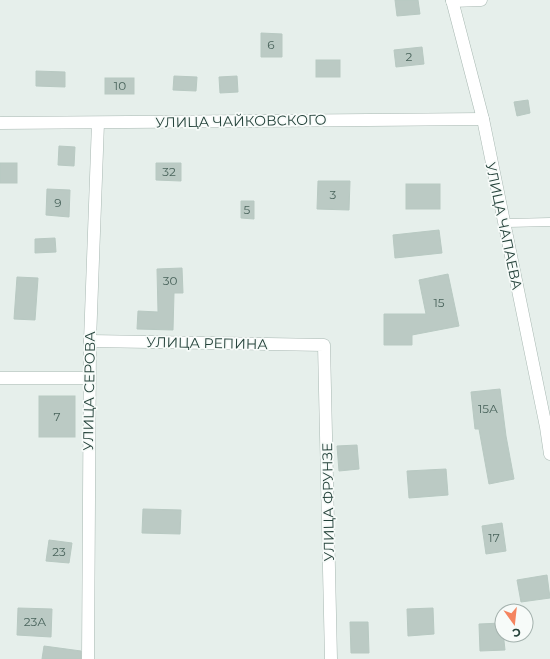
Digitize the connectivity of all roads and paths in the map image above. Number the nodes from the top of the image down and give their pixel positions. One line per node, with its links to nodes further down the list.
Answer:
1 (452, 0): 2 (street); 3 (street, УЛИЦА ЧАПАЕВА)
2 (481, 0)
3 (483, 119): 5 (street, УЛИЦА ЧАЙКОВСКОГО); 7 (street, УЛИЦА ЧАПАЕВА)
4 (0, 123): 5 (street, УЛИЦА ЧАЙКОВСКОГО)
5 (98, 123): 8 (street, УЛИЦА СЕРОВА)
6 (550, 222): 7 (lane)
7 (503, 223): 12 (street, УЛИЦА ЧАПАЕВА)
8 (90, 341): 9 (street, УЛИЦА РЕПИНА); 11 (street, УЛИЦА СЕРОВА)
9 (324, 345): 15 (street, УЛИЦА ФРУНЗЕ)
10 (0, 378): 11 (street)
11 (89, 378): 14 (street, УЛИЦА СЕРОВА)
12 (548, 427): 13 (street, УЛИЦА ЧАПАЕВА)
13 (550, 454)
14 (88, 659)
15 (331, 659)

